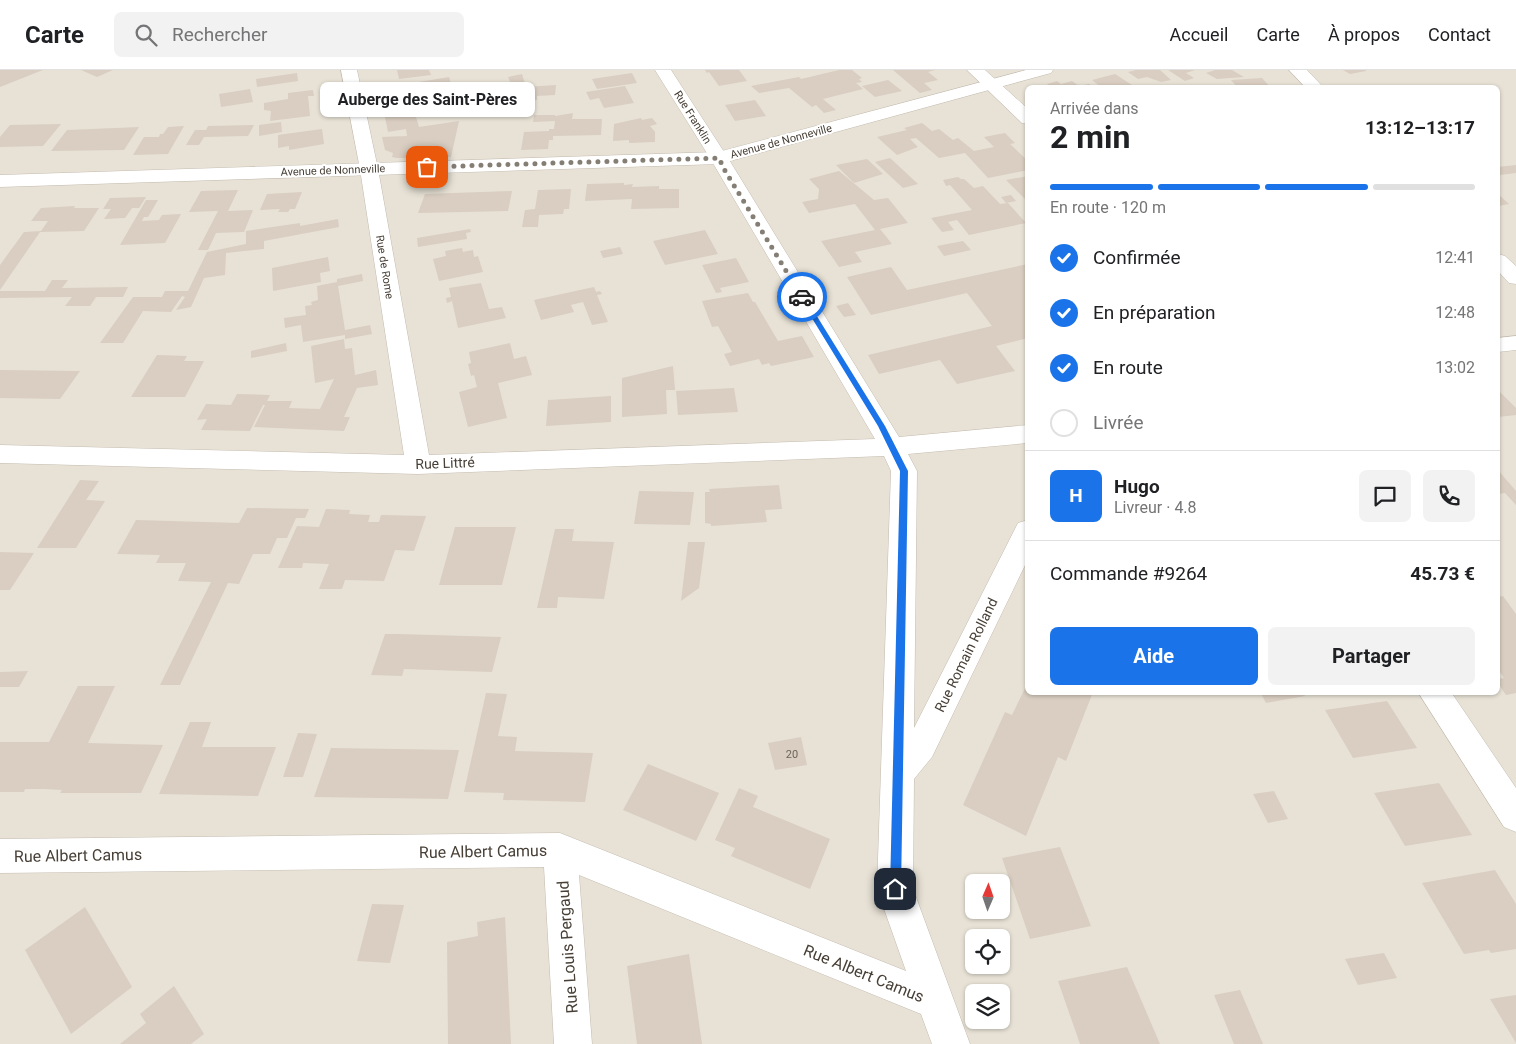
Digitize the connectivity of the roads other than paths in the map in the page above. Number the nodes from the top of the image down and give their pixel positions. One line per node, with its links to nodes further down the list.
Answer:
1 (349, 70): 10 (street, Rue de Rome)
2 (663, 70): 9 (street, Rue Franklin)
3 (975, 70): 6 (street)
4 (1045, 70): 6 (street, Avenue de Nonneville)
5 (1297, 70): 7 (street)
6 (990, 84): 8 (street); 9 (street, Avenue de Nonneville)
7 (1313, 85)
8 (1025, 116)
9 (719, 158): 10 (street, Avenue de Nonneville); 17 (street, Rue Franklin)
10 (369, 169): 11 (street, Avenue de Nonneville); 19 (street, Rue de Rome)
11 (0, 181)
12 (1500, 262): 13 (street)
13 (1516, 278)
14 (1516, 343): 15 (street)
15 (1500, 345)
16 (1025, 434): 17 (street)
17 (891, 447): 19 (street, Rue Littré); 22 (street)
18 (0, 454): 19 (street, Rue Littré)
19 (418, 464)
20 (1025, 536): 22 (street, Rue Romain Rolland)
21 (1435, 695): 23 (street)
22 (897, 775): 26 (street)
23 (1516, 816)
24 (560, 850): 25 (street, Rue Albert Camus); 26 (street, Rue Albert Camus); 27 (street, Rue Louis Pergaud)
25 (0, 856)
26 (937, 1002): 28 (street)
27 (573, 1044)
28 (951, 1044)

